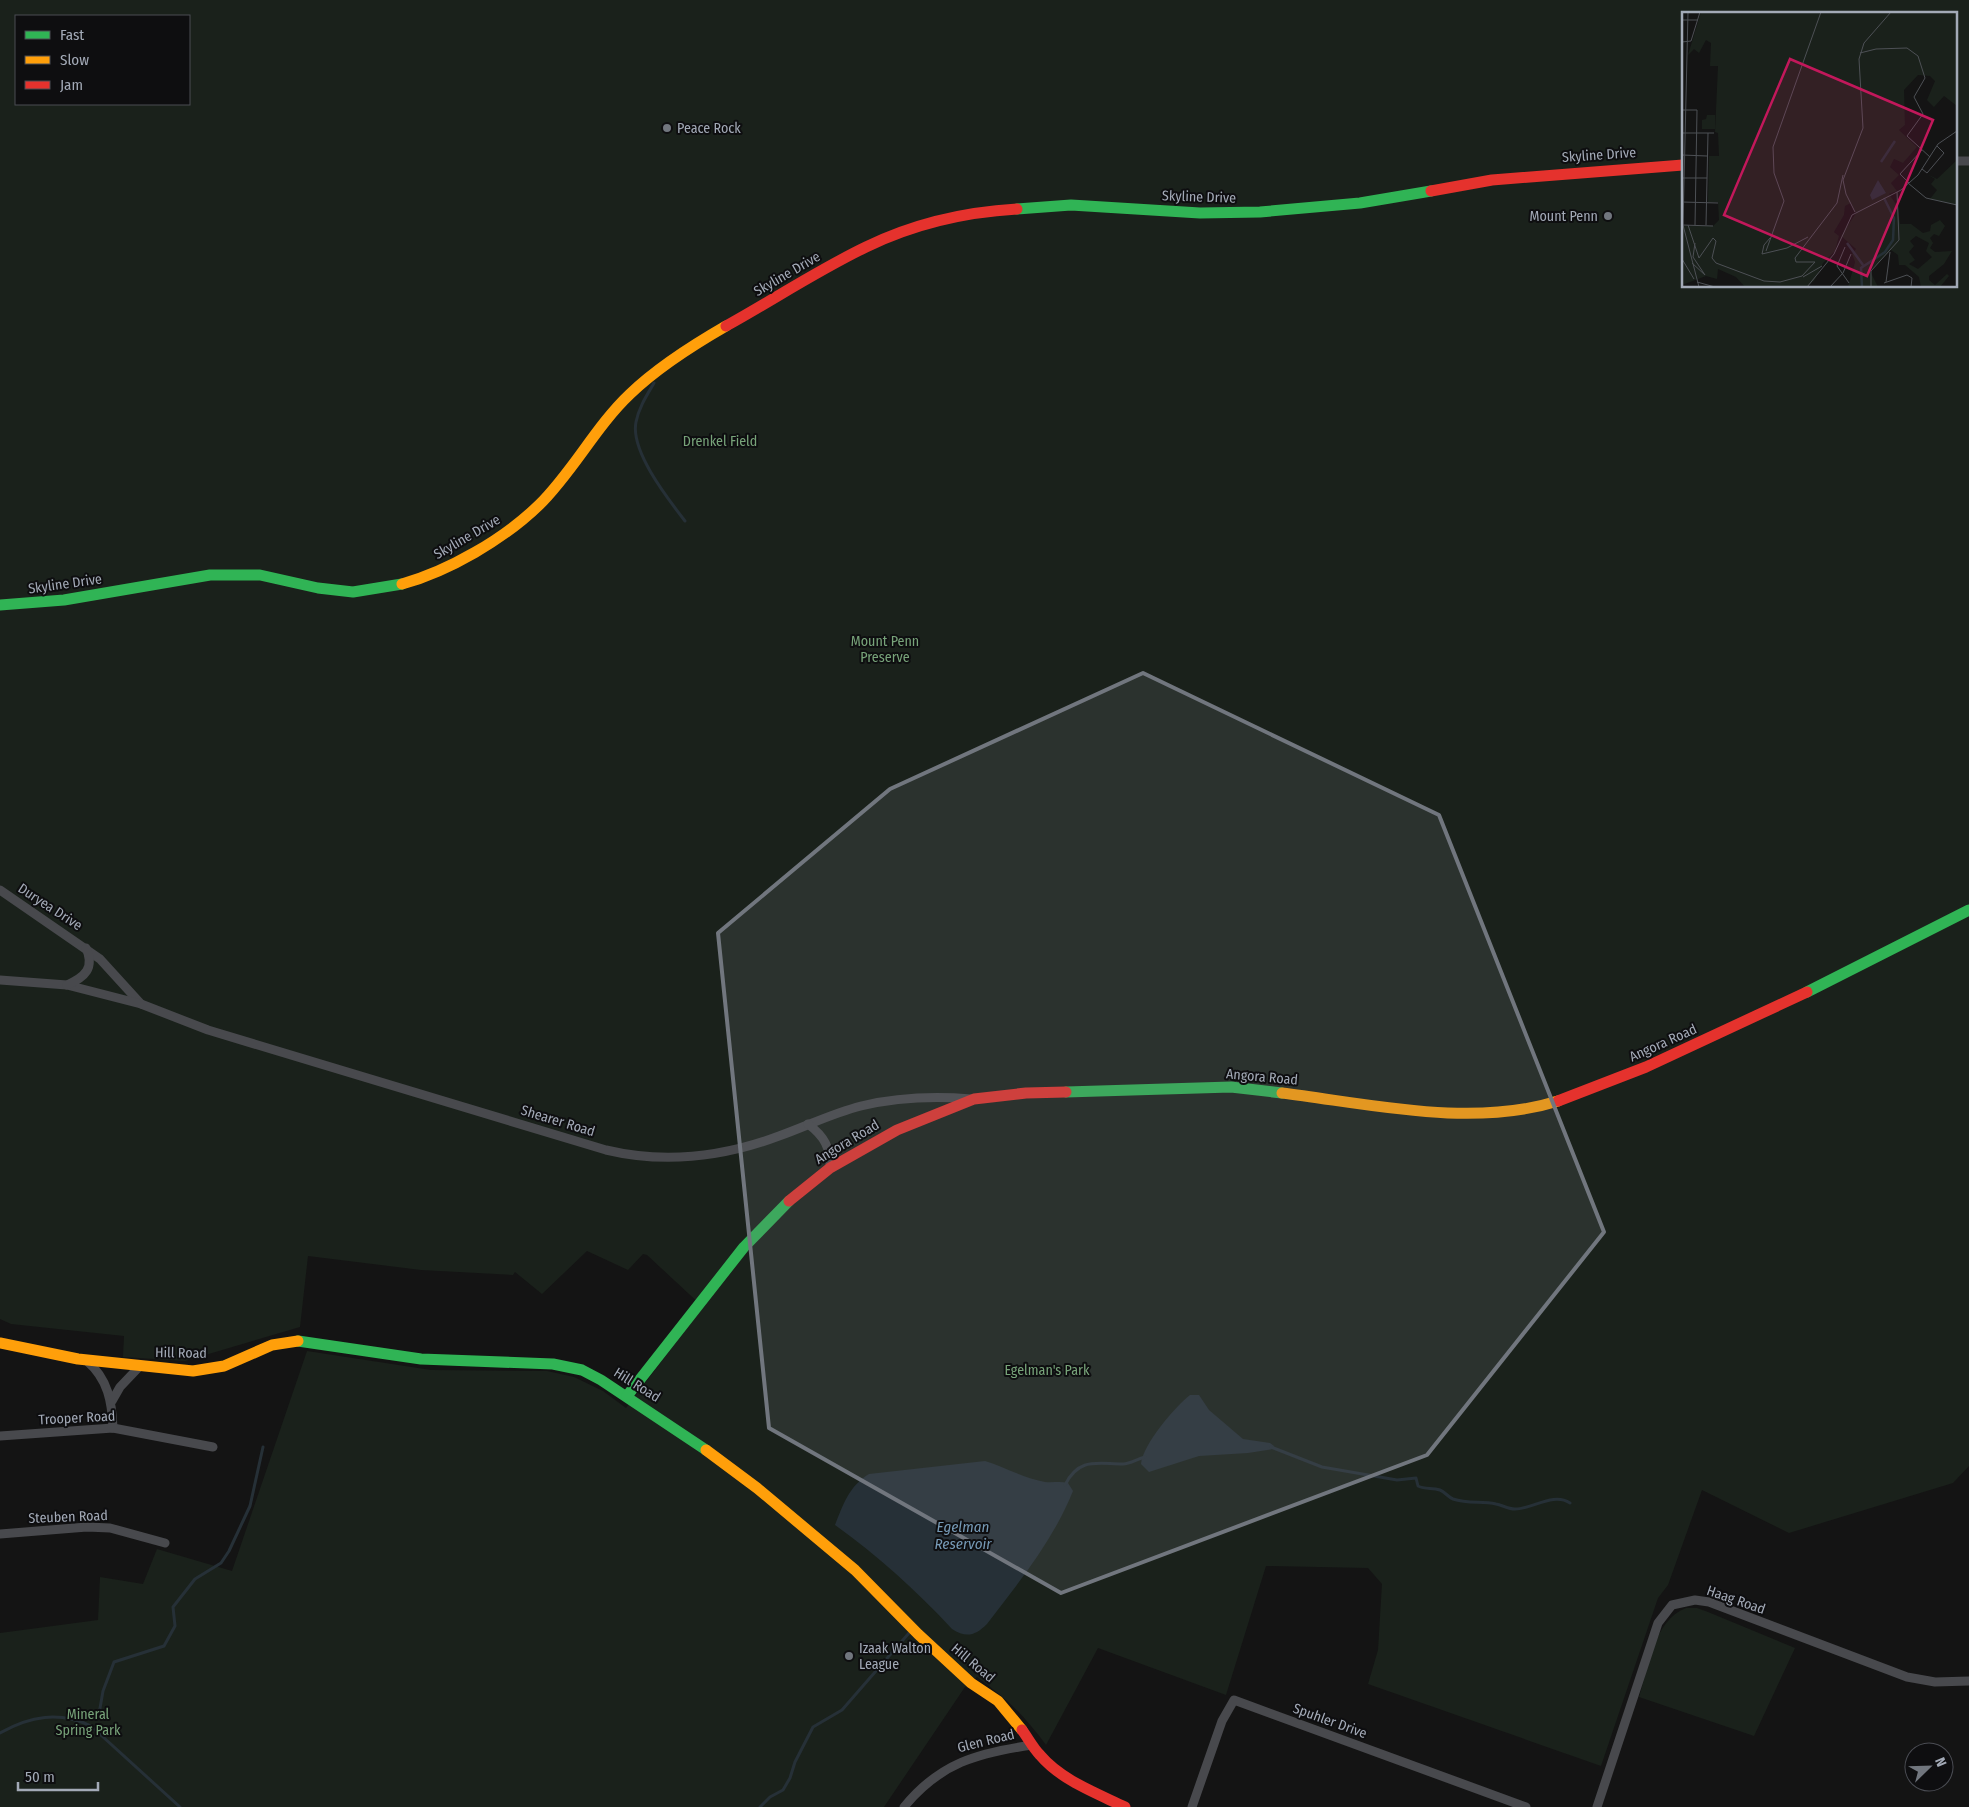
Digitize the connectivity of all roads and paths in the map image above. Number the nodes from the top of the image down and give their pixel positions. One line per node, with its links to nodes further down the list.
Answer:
1 (1956, 161): 2 (street)
2 (1969, 161)
3 (1682, 165): 4 (street, Skyline Drive)
4 (0, 605)
5 (0, 890): 7 (street, Duryea Drive)
6 (1969, 910): 11 (street, Angora Road)
7 (84, 946): 9 (street, Duryea Drive); 10 (street, Duryea Drive)
8 (0, 980): 9 (street)
9 (67, 985): 10 (street)
10 (141, 1004): 12 (street, Shearer Road)
11 (974, 1099): 12 (street, Shearer Road); 13 (street, Angora Road)
12 (808, 1124): 13 (street)
13 (830, 1168): 17 (street, Angora Road)
14 (0, 1343): 15 (street, Hill Road)
15 (86, 1360): 16 (street, Hill Road); 18 (street)
16 (139, 1367): 17 (street, Hill Road); 18 (street)
17 (627, 1396): 25 (street, Hill Road)
18 (112, 1401): 19 (street)
19 (113, 1428): 20 (street, Trooper Road); 21 (street, Trooper Road)
20 (0, 1436)
21 (213, 1447)
22 (0, 1534): 23 (street, Steuben Road)
23 (165, 1543)
24 (1969, 1681): 30 (street, Haag Road)
25 (1032, 1745): 26 (street, Glen Road); 27 (street, Hill Road)
26 (904, 1807)
27 (1125, 1807)
28 (1192, 1807): 29 (street, Spuhler Drive)
29 (1526, 1807)
30 (1597, 1807)

